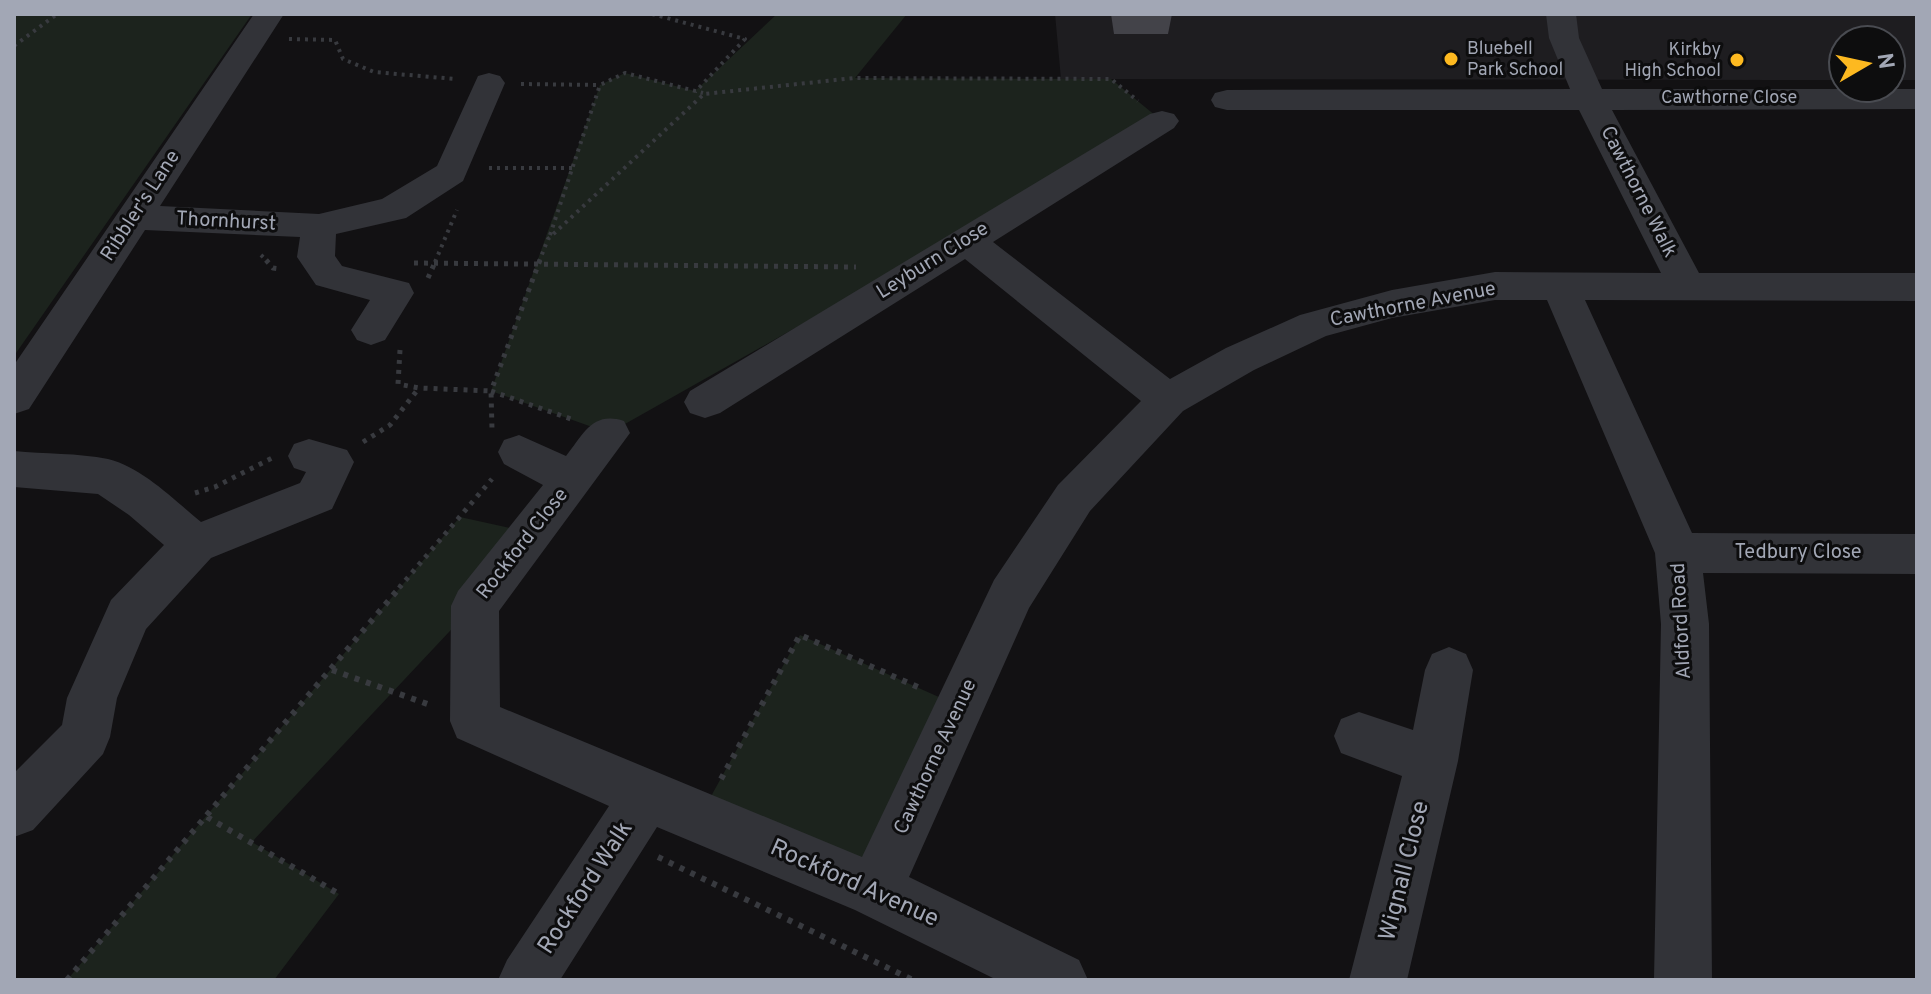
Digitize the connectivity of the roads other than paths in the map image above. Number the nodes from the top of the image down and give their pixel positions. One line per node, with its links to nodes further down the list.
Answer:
1 (1561, 14): 4 (street, Cawthorne Walk)
2 (260, 26): 8 (street, Ribbler's Lane)
3 (489, 83): 9 (street, Thornhurst)
4 (1590, 98): 5 (street, Cawthorne Close); 6 (street); 11 (street, Cawthorne Walk)
5 (1917, 99)
6 (1227, 100)
7 (1162, 121): 10 (street, Leyburn Close)
8 (132, 217): 9 (street, Thornhurst); 15 (street, Ribbler's Lane)
9 (319, 226): 14 (street)
10 (966, 240): 16 (street); 17 (street, Leyburn Close)
11 (1687, 286): 12 (street, Cawthorne Avenue); 13 (street, Cawthorne Avenue)
12 (1917, 287)
13 (1561, 288): 16 (street, Cawthorne Avenue); 24 (street, Aldford Road)
14 (386, 335)
15 (14, 398)
16 (1168, 400): 31 (street, Cawthorne Avenue)
17 (705, 402)
18 (609, 433): 22 (street, Rockford Close)
19 (501, 451): 22 (street)
20 (320, 459): 23 (street)
21 (14, 469): 23 (street)
22 (572, 480): 30 (street, Rockford Close)
23 (195, 544): 29 (street)
24 (1678, 553): 25 (street, Tedbury Close); 35 (street, Aldford Road)
25 (1917, 554)
26 (1449, 670): 28 (street, Wignall Close)
27 (1359, 736): 28 (street)
28 (1432, 761): 34 (street, Wignall Close)
29 (14, 811)
30 (632, 817): 31 (street, Rockford Avenue); 32 (street, Rockford Walk)
31 (875, 890): 33 (street, Rockford Avenue)
32 (527, 980)
33 (1059, 980)
34 (1378, 980)
35 (1683, 980)

